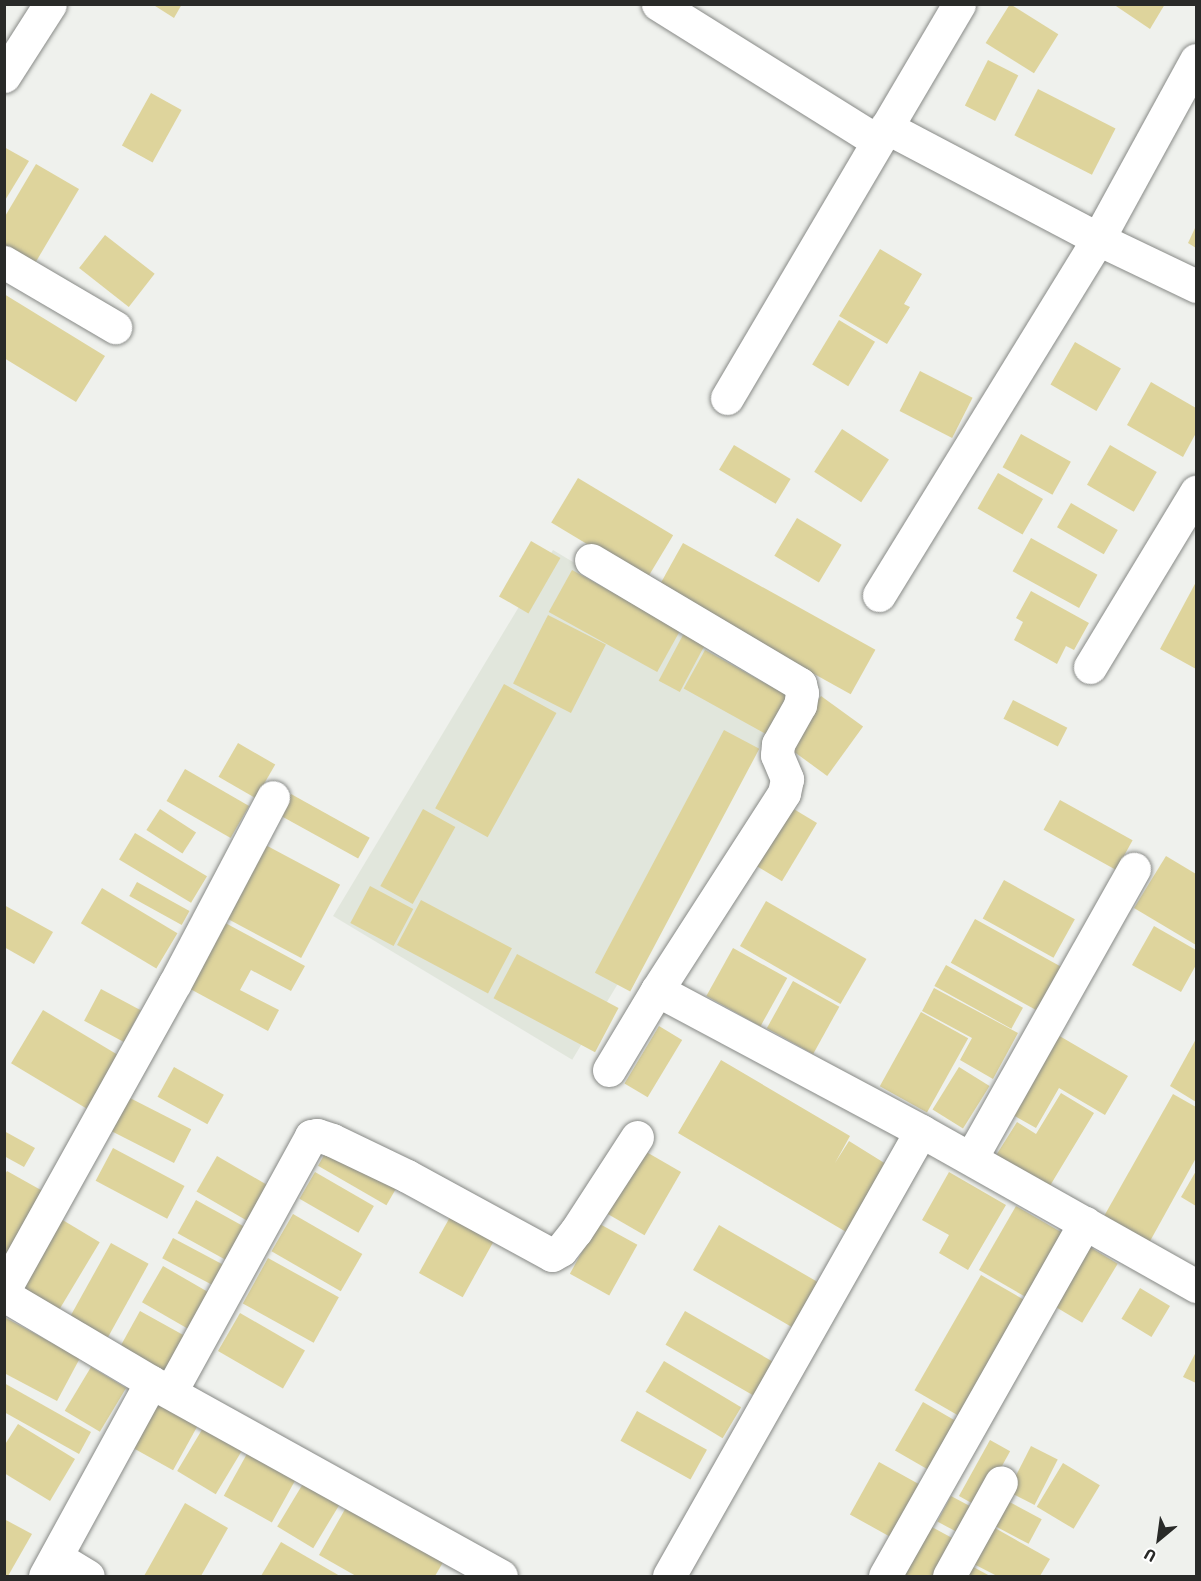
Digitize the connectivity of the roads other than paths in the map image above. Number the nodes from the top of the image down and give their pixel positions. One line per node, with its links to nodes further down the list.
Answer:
1 (50, 4): 5 (street)
2 (658, 4): 6 (street)
3 (958, 4): 6 (street)
4 (1197, 60): 7 (street)
5 (4, 75)
6 (882, 134): 7 (street); 11 (street)
7 (1098, 239): 9 (street); 14 (street)
8 (4, 262): 10 (street)
9 (1197, 286)
10 (115, 327)
11 (727, 398)
12 (1197, 492): 15 (street)
13 (591, 560): 18 (street)
14 (879, 595)
15 (1090, 667)
16 (273, 798): 25 (street)
17 (1134, 869): 22 (street)
18 (657, 990): 19 (street); 20 (street)
19 (609, 1070)
20 (921, 1131): 22 (street); 32 (street)
21 (637, 1137): 27 (street)
22 (971, 1158): 23 (street)
23 (1085, 1223): 24 (street); 33 (street)
24 (1197, 1286)
25 (4, 1290)
26 (4, 1295): 27 (street)
27 (161, 1387): 29 (street); 31 (street)
28 (1001, 1482): 34 (street)
29 (51, 1567): 30 (street)
30 (88, 1576)
31 (501, 1576)
32 (669, 1576)
33 (885, 1576)
34 (949, 1576)

